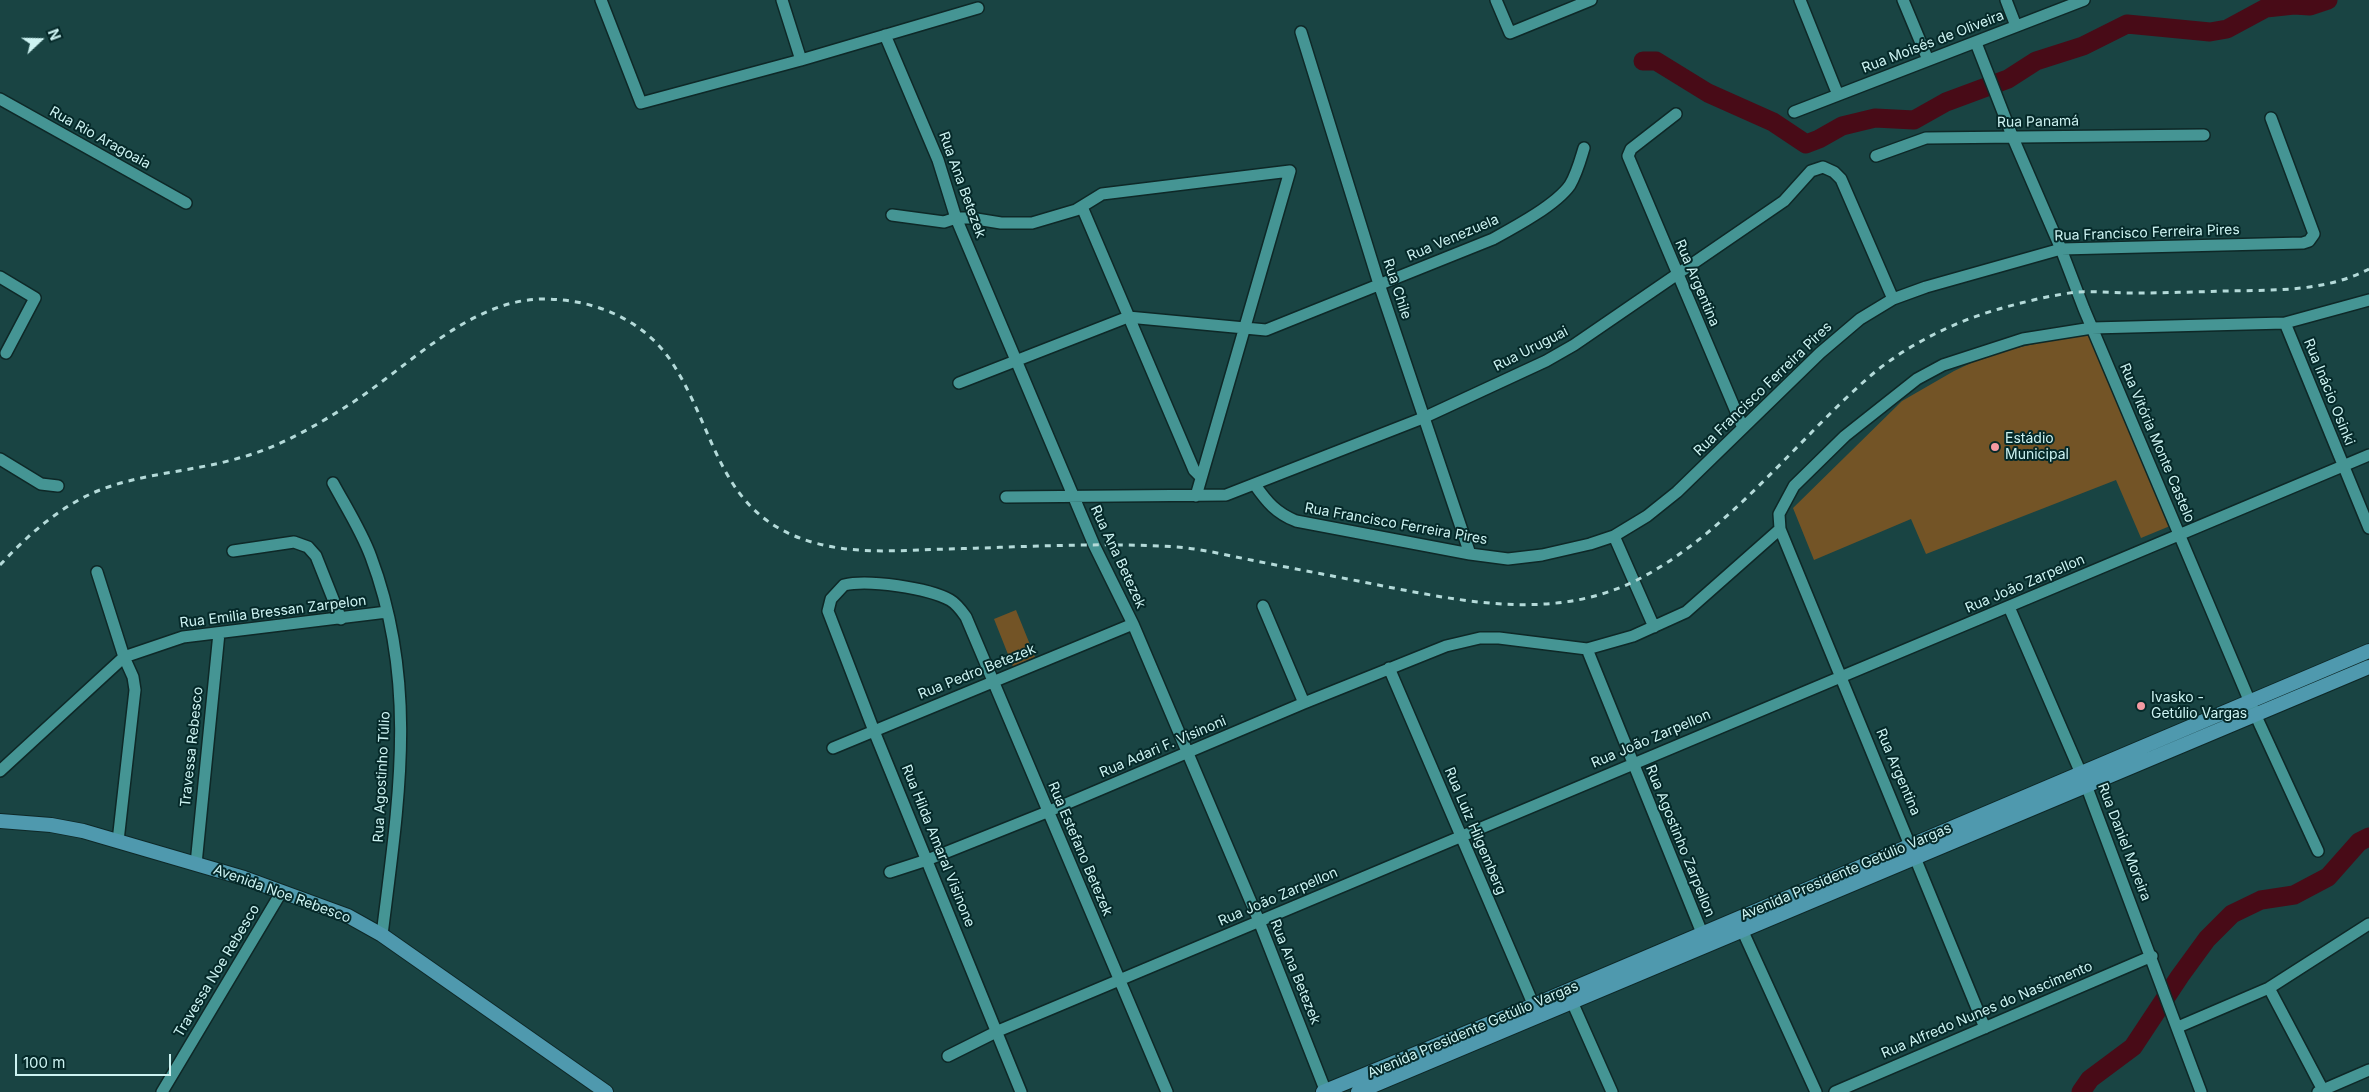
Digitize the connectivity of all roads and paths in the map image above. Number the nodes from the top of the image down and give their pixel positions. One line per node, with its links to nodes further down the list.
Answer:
1 (601, 0): 14 (street)
2 (782, 0): 14 (street)
3 (1496, 0): 4 (street)
4 (1591, 0)
5 (1800, 0): 16 (street)
6 (1903, 0): 15 (street)
7 (2006, 0): 10 (street)
8 (2084, 0): 10 (street, Rua Moisés de Oliveira)
9 (978, 8): 12 (street)
10 (2016, 26): 13 (street, Rua Moisés de Oliveira)
11 (1301, 32): 32 (street, Rua Chile)
12 (885, 35): 14 (street); 28 (street, Rua Ana Betezek)
13 (1976, 43): 15 (street, Rua Moisés de Oliveira); 22 (street, Rua Vitória Monte Castelo)
14 (801, 60)
15 (1928, 60): 16 (street, Rua Moisés de Oliveira)
16 (1838, 95): 18 (street, Rua Moisés de Oliveira)
17 (0, 99): 25 (street, Rua Rio Aragoaia)
18 (1794, 112)
19 (1676, 114): 30 (street, Rua Argentina)
20 (2271, 118): 29 (street, Rua Francisco Ferreira Pires)
21 (2204, 135): 22 (street, Rua Panamá)
22 (2014, 138): 24 (street, Rua Panamá); 29 (street, Rua Vitória Monte Castelo)
23 (1584, 148): 32 (street, Rua Venezuela)
24 (1876, 156)
25 (186, 203)
26 (1082, 207): 28 (street); 35 (street); 37 (street)
27 (892, 215): 28 (street)
28 (956, 218): 40 (street, Rua Ana Betezek)
29 (2061, 249): 33 (street, Rua Francisco Ferreira Pires); 38 (street, Rua Vitória Monte Castelo)
30 (1676, 274): 33 (street, Rua Uruguai); 42 (street, Rua Uruguai); 43 (street, Rua Argentina)
31 (0, 277): 39 (street)
32 (1379, 284): 37 (street, Rua Venezuela); 42 (street, Rua Chile)
33 (1893, 299): 43 (street, Rua Francisco Ferreira Pires)
34 (2369, 300): 36 (street)
35 (1128, 317): 37 (street, Rua Venezuela); 40 (street); 47 (street)
36 (2285, 322): 38 (street); 46 (street, Rua Inácio Osinki)
37 (1244, 326): 47 (street)
38 (2092, 328): 54 (street); 56 (street, Rua Vitória Monte Castelo)
39 (6, 353)
40 (1016, 361): 41 (street); 53 (street, Rua Ana Betezek)
41 (959, 383)
42 (1423, 418): 49 (street, Rua Uruguai); 59 (street, Rua Chile)
43 (1743, 428): 57 (street, Rua Francisco Ferreira Pires)
44 (2369, 455): 46 (street, Rua João Zarpellon)
45 (0, 460): 50 (street)
46 (2342, 467): 55 (street, Rua Inácio Osinki); 56 (street, Rua João Zarpellon)
47 (1201, 477): 51 (street)
48 (333, 483): 64 (street, Rua Agostinho Túlio)
49 (1255, 485): 51 (street, Rua Uruguai); 59 (street, Rua Francisco Ferreira Pires)
50 (58, 486)
51 (1196, 496): 53 (street, Rua Uruguai)
52 (1006, 497): 53 (street, Rua Uruguai)
53 (1074, 497): 66 (street, Rua Ana Betezek)
54 (1780, 528): 67 (street, Rua Adari F. Visinoni); 74 (street, Rua Argentina)
55 (2369, 528)
56 (2180, 535): 62 (street, Rua João Zarpellon); 77 (street, Rua Vitória Monte Castelo)
57 (1614, 536): 59 (street, Rua Francisco Ferreira Pires); 67 (street)
58 (233, 551): 65 (street)
59 (1470, 554)
60 (97, 572): 71 (street)
61 (1264, 606): 76 (street)
62 (2009, 607): 74 (street, Rua João Zarpellon); 83 (street, Rua Daniel Moreira)
63 (828, 611): 75 (street, Rua Estefano Betezek); 78 (street, Rua Hilda Amaral Visinone)
64 (387, 612): 65 (street, Rua Emilia Bressan Zarpelon); 98 (street, Rua Agostinho Túlio)
65 (341, 619): 68 (street, Rua Emilia Bressan Zarpelon)
66 (1133, 624): 75 (street, Rua Pedro Betezek); 80 (street, Rua Ana Betezek)
67 (1654, 627): 69 (street, Rua Adari F. Visinoni)
68 (219, 633): 71 (street, Rua Emilia Bressan Zarpelon); 91 (street, Travessa Rebesco)
69 (1587, 649): 73 (street, Rua Adari F. Visinoni); 81 (street, Rua Agostinho Zarpellon)
70 (2369, 652): 77 (main road, Avenida Presidente Getúlio Vargas)
71 (124, 657): 82 (street, Rua Emilia Bressan Zarpelon); 87 (street)
72 (2369, 667): 77 (main road, Avenida Presidente Getúlio Vargas)
73 (1389, 668): 76 (street, Rua Adari F. Visinoni); 86 (street, Rua Luiz Hilgemberg)
74 (1841, 676): 81 (street, Rua João Zarpellon); 88 (street, Rua Argentina)
75 (992, 682): 78 (street, Rua Pedro Betezek); 84 (street, Rua Estefano Betezek)
76 (1304, 702): 80 (street, Rua Adari F. Visinoni)
77 (2252, 708): 83 (main road, Avenida Presidente Getúlio Vargas); 89 (street, Rua Vitória Monte Castelo)
78 (874, 731): 79 (street, Rua Pedro Betezek); 90 (street, Rua Hilda Amaral Visinone)
79 (833, 748)
80 (1187, 753): 84 (street, Rua Adari F. Visinoni); 94 (street, Rua Ana Betezek)
81 (1632, 764): 86 (street, Rua João Zarpellon); 97 (street, Rua Agostinho Zarpellon)
82 (0, 771)
83 (2084, 779): 88 (main road, Avenida Presidente Getúlio Vargas); 99 (street, Rua Daniel Moreira)
84 (1047, 812): 90 (street, Rua Adari F. Visinoni); 100 (street, Rua Estefano Betezek)
85 (0, 821): 87 (main road, Avenida Noe Rebesco)
86 (1461, 836): 94 (street, Rua João Zarpellon); 103 (street, Rua Luiz Hilgemberg)
87 (118, 841): 91 (main road, Avenida Noe Rebesco)
88 (1914, 851): 96 (main road, Avenida Presidente Getúlio Vargas); 105 (street, Rua Argentina)
89 (2318, 851)
90 (927, 860): 92 (street, Rua Adari F. Visinoni); 106 (street, Rua Hilda Amaral Visinone)
91 (196, 864): 93 (main road, Avenida Noe Rebesco)
92 (890, 872)
93 (282, 891): 98 (main road, Avenida Noe Rebesco); 111 (street, Travessa Noe Rebesco)
94 (1259, 921): 100 (street, Rua João Zarpellon); 115 (street, Rua Ana Betezek)
95 (2369, 924): 101 (street)
96 (1740, 925): 97 (main road, Avenida Presidente Getúlio Vargas); 102 (main road, Avenida Presidente Getúlio Vargas); 117 (street)
97 (1702, 934): 102 (main road, Avenida Presidente Getúlio Vargas)
98 (382, 935): 112 (main road, Avenida Noe Rebesco)
99 (2152, 956): 104 (street, Rua Daniel Moreira); 105 (street, Rua Alfredo Nunes do Nascimento)
100 (1120, 980): 106 (street, Rua João Zarpellon); 114 (street, Rua Estefano Betezek)
101 (2269, 988): 104 (street); 110 (street)
102 (1570, 997): 103 (main road, Avenida Presidente Getúlio Vargas); 116 (street)
103 (1536, 1011): 109 (main road, Avenida Presidente Getúlio Vargas)
104 (2178, 1027): 119 (street, Rua Daniel Moreira)
105 (1985, 1028): 118 (street, Rua Alfredo Nunes do Nascimento)
106 (998, 1031): 107 (street, Rua João Zarpellon); 113 (street, Rua Hilda Amaral Visinone)
107 (948, 1056)
108 (2369, 1070): 110 (street)
109 (1365, 1087): 115 (main road, Avenida Presidente Getúlio Vargas)
110 (2321, 1091)
111 (162, 1092)
112 (606, 1092)
113 (1022, 1092)
114 (1167, 1092)
115 (1325, 1092)
116 (1612, 1092)
117 (1816, 1092)
118 (1835, 1092)
119 (2201, 1092)

